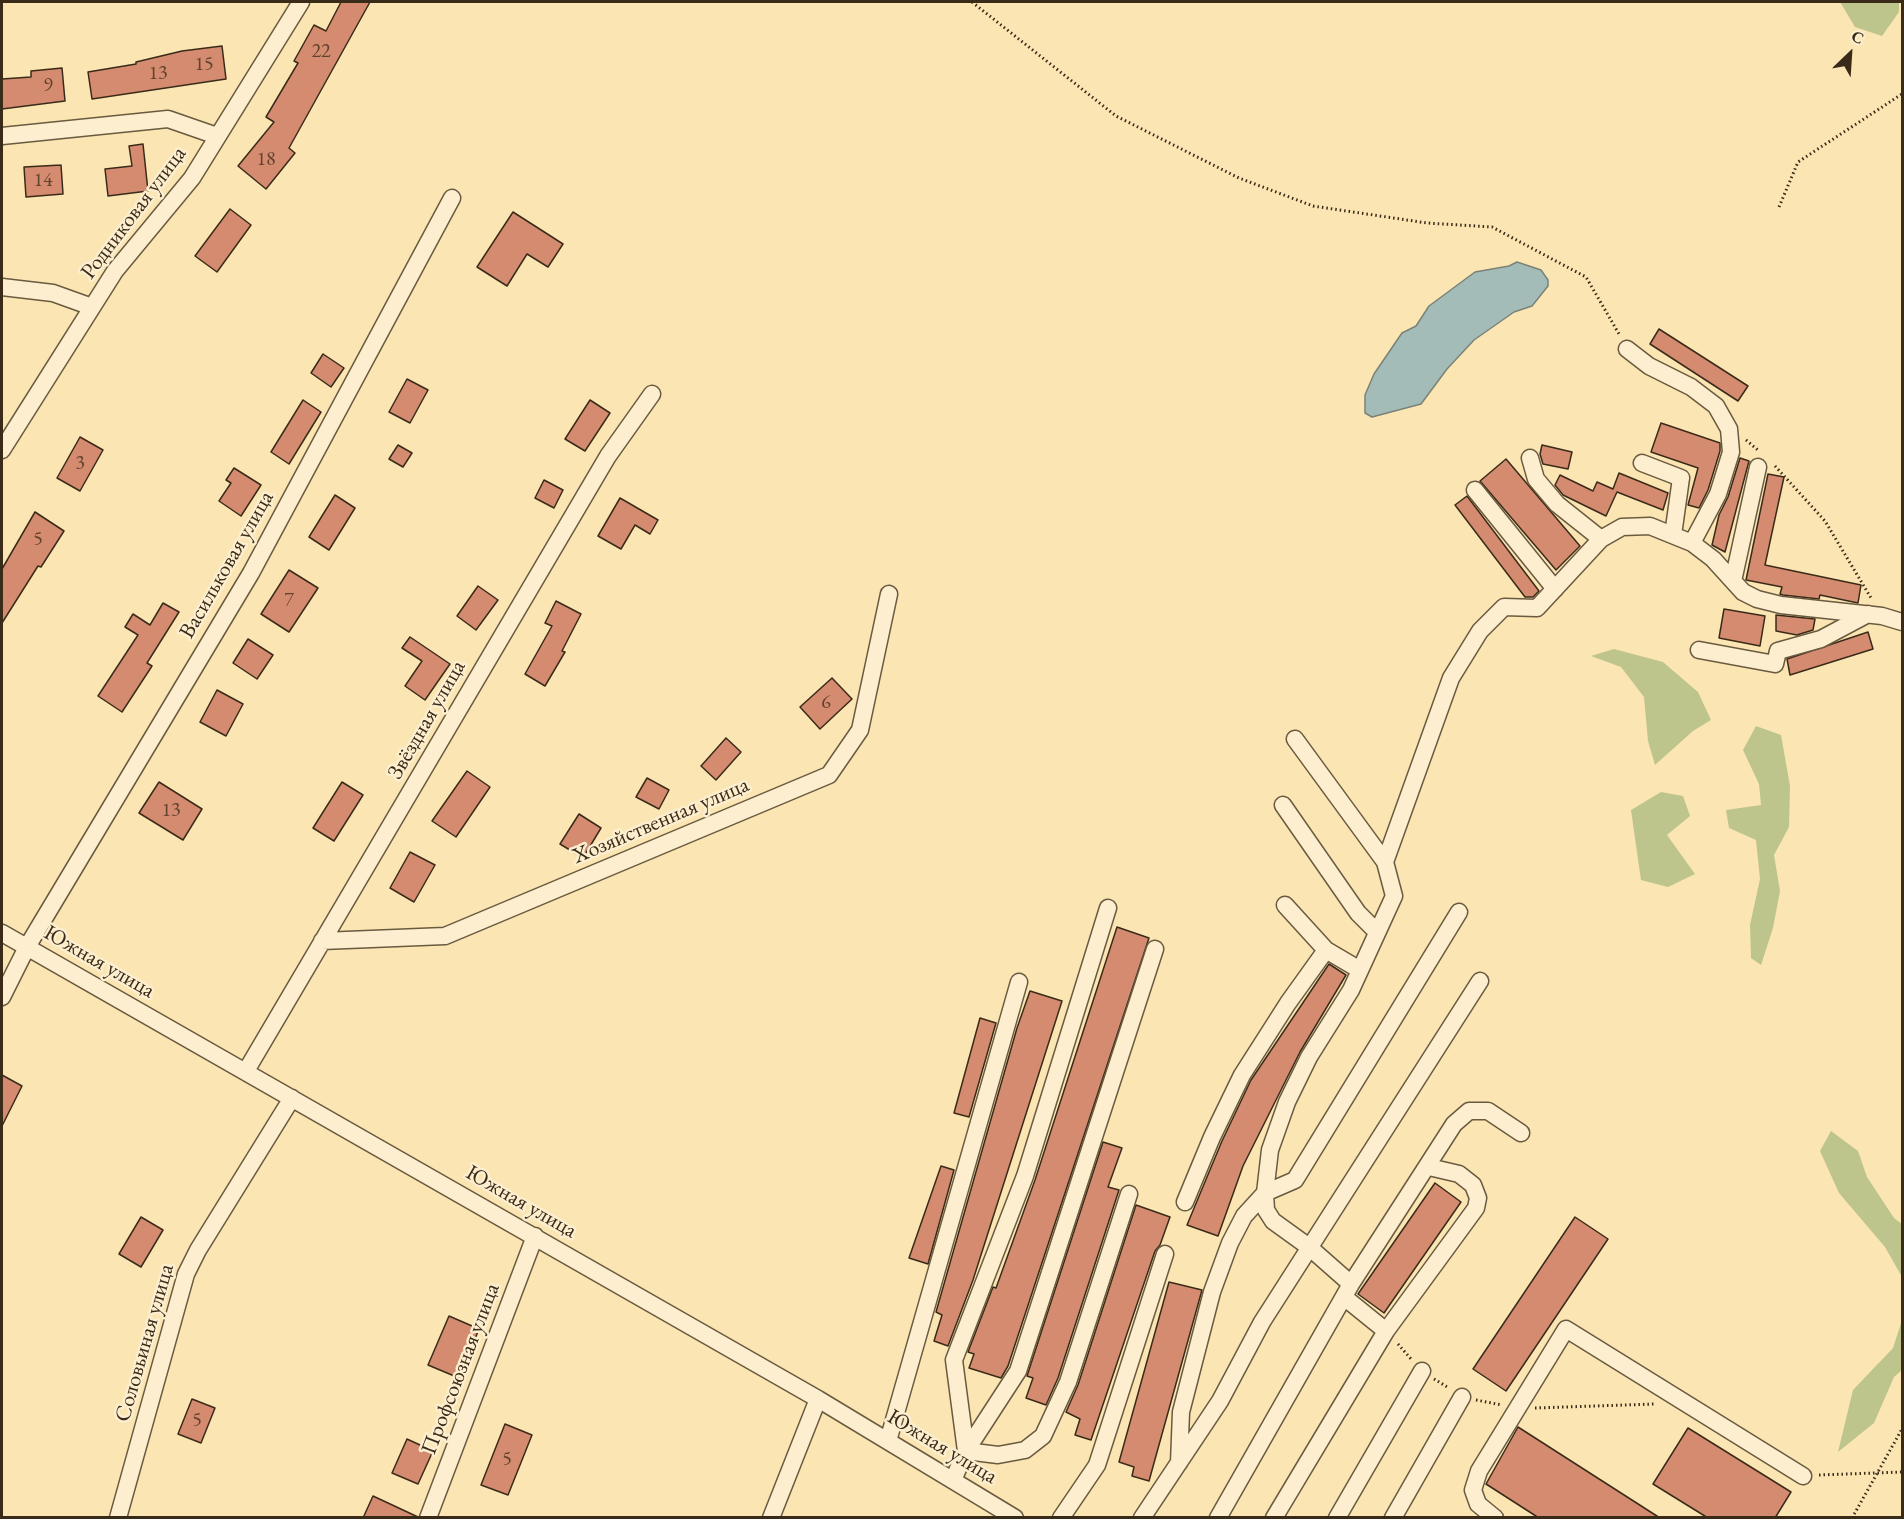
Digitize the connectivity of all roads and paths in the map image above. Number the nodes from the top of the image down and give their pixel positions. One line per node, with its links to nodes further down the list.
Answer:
1 (301, 2): 5 (street, Родниковая улица)
2 (972, 2): 10 (path)
3 (1902, 94): 7 (path)
4 (2, 136): 5 (street)
5 (217, 136): 9 (street, Родниковая улица)
6 (452, 198): 36 (street, Васильковая улица)
7 (1779, 207)
8 (2, 287): 9 (street)
9 (92, 307): 13 (street, Родниковая улица)
10 (1627, 349): 12 (street)
11 (652, 394): 35 (street, Звёздная улица)
12 (1729, 429): 15 (path); 20 (street)
13 (2, 450)
14 (1530, 458): 19 (street)
15 (1764, 462): 21 (street); 24 (path)
16 (1642, 463): 18 (street)
17 (1475, 490): 22 (street)
18 (1673, 535): 19 (street); 20 (street)
19 (1601, 539): 22 (street)
20 (1692, 543): 21 (street)
21 (1733, 581): 24 (street)
22 (1555, 589): 29 (street)
23 (889, 594): 35 (street, Хозяйственная улица)
24 (1875, 615): 25 (street); 26 (street)
25 (1902, 622)
26 (1699, 650)
27 (1295, 739): 29 (street)
28 (1283, 805): 33 (street)
29 (1385, 862): 33 (street)
30 (1285, 905): 38 (street)
31 (1108, 908): 60 (street)
32 (1459, 912): 47 (street)
33 (1377, 932): 39 (street)
34 (2, 933): 36 (street, Южная улица)
35 (322, 941): 43 (street, Звёздная улица)
36 (27, 947): 42 (street, Васильковая улица); 43 (street, Южная улица)
37 (1155, 949): 60 (street)
38 (1326, 950): 39 (street); 49 (street)
39 (1360, 970): 47 (street)
40 (1480, 981): 51 (street)
41 (1019, 982): 59 (street)
42 (2, 997)
43 (246, 1071): 44 (street, Южная улица)
44 (292, 1098): 50 (street, Южная улица); 66 (street, Соловьиная улица)
45 (1521, 1133): 46 (street)
46 (1429, 1167): 53 (street); 54 (street)
47 (1265, 1193): 51 (street); 61 (street)
48 (1129, 1194): 60 (street)
49 (1185, 1202)
50 (535, 1236): 57 (street, Южная улица); 67 (street, Профсоюзная улица)
51 (1309, 1247): 53 (street); 61 (street)
52 (1165, 1254): 70 (street)
53 (1348, 1290): 54 (street); 72 (street)
54 (1386, 1331): 73 (street)
55 (1422, 1371): 74 (street)
56 (1462, 1397): 75 (street)
57 (818, 1399): 59 (street, Южная улица); 68 (street)
58 (1902, 1429): 62 (path)
59 (888, 1441): 65 (street, Южная улица)
60 (966, 1451): 65 (street)
61 (1179, 1463): 71 (street)
62 (1876, 1472): 63 (path); 64 (path); 77 (path)
63 (1902, 1472)
64 (1803, 1476): 76 (street)
65 (953, 1480): 69 (street, Южная улица)
66 (118, 1518)
67 (428, 1518)
68 (771, 1518)
69 (1015, 1518)
70 (1061, 1518)
71 (1142, 1518)
72 (1218, 1518)
73 (1274, 1518)
74 (1338, 1518)
75 (1393, 1518)
76 (1495, 1518)
77 (1852, 1518)

